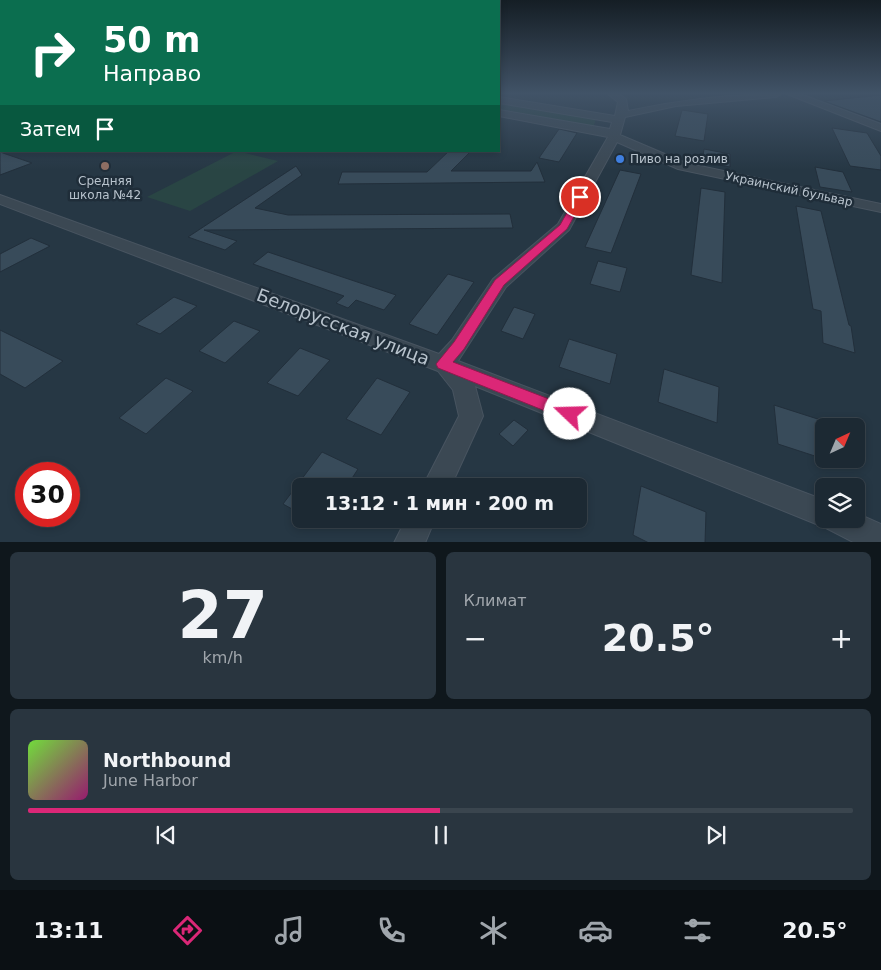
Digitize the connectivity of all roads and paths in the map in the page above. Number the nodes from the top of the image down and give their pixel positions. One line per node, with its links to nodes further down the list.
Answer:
1 (556, 119): 6 (street, Украинский бульвар)
2 (587, 119): 6 (street, Украинский бульвар)
3 (620, 119): 6 (street)
4 (634, 119): 6 (street)
5 (858, 119): 7 (street)
6 (617, 126): 9 (street, Украинский бульвар); 10 (street)
7 (881, 128)
8 (0, 199): 10 (street, Белорусская улица)
9 (881, 208)
10 (443, 364): 11 (street); 12 (street, Белорусская улица)
11 (441, 478)
12 (815, 510)
13 (416, 528): 16 (street)
14 (857, 528): 15 (street)
15 (881, 539)
16 (409, 542)

